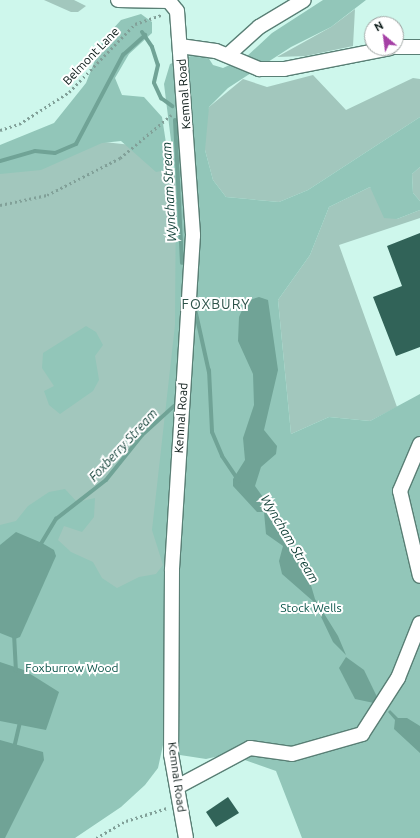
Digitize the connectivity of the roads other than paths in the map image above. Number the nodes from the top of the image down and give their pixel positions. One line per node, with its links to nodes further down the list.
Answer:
1 (118, 0): 3 (street)
2 (304, 0): 8 (street)
3 (174, 3): 4 (street, Kemnal Road)
4 (180, 46): 8 (street); 12 (street, Kemnal Road)
5 (404, 47): 6 (street)
6 (420, 47)
7 (364, 53): 8 (street)
8 (228, 55)
9 (420, 444): 10 (street)
10 (420, 576)
11 (420, 623): 12 (street)
12 (177, 787): 13 (street, Kemnal Road)
13 (186, 838)

